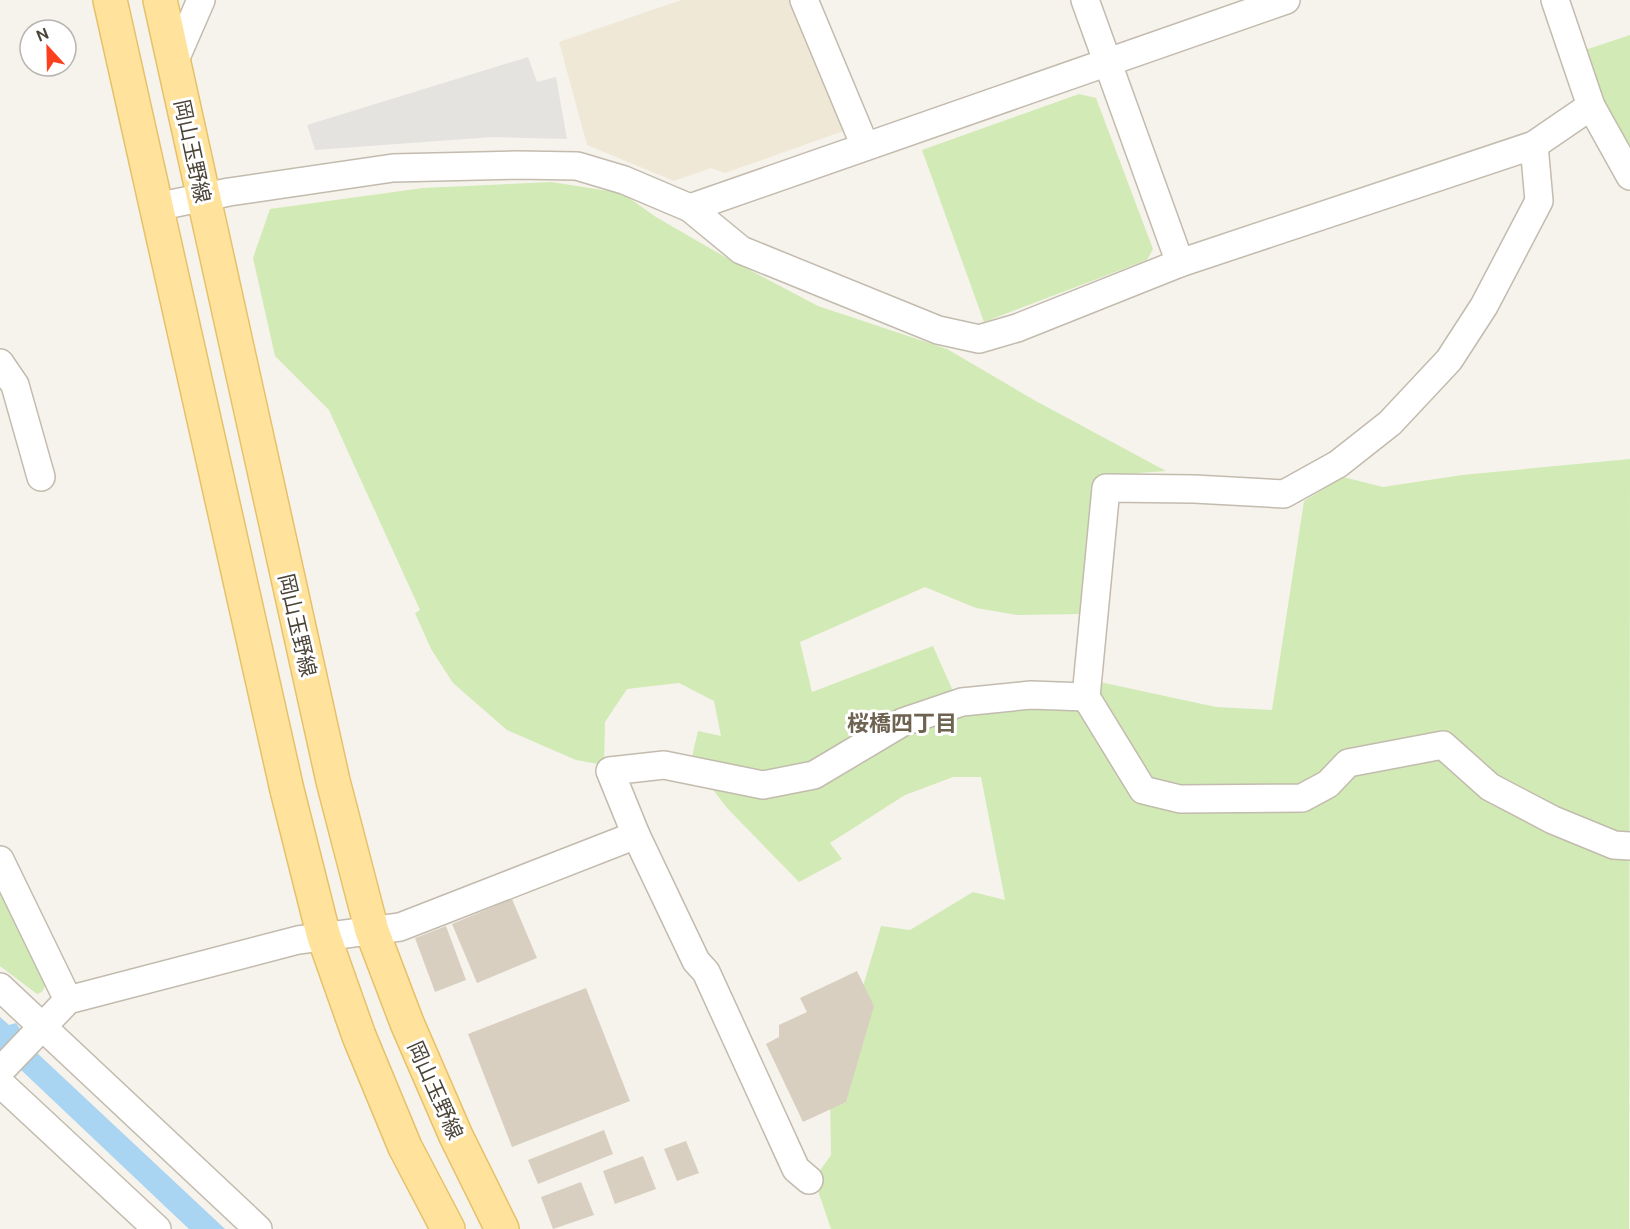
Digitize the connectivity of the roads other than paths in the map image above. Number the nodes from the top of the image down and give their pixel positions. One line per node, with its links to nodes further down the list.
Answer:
1 (110, 0): 15 (main road)
2 (160, 0): 8 (main road, 岡山玉野線)
3 (201, 0): 8 (street)
4 (804, 0): 11 (street)
5 (1085, 0): 9 (street)
6 (1286, 0): 9 (street)
7 (1555, 0): 10 (street)
8 (174, 62): 14 (main road, 岡山玉野線)
9 (1107, 62): 11 (street); 17 (street)
10 (1591, 106): 12 (street); 13 (street)
11 (865, 146): 16 (street)
12 (1534, 146): 17 (street); 20 (street)
13 (1630, 176)
14 (202, 197): 15 (street); 16 (street); 24 (main road, 岡山玉野線)
15 (156, 207): 25 (main road)
16 (690, 208): 17 (street)
17 (1180, 263)
18 (0, 363): 19 (street)
19 (41, 477)
20 (1086, 697): 21 (street); 22 (street)
21 (636, 835): 24 (street); 30 (street)
22 (1630, 846)
23 (0, 860): 27 (street)
24 (372, 931): 25 (street); 34 (main road, 岡山玉野線)
25 (324, 937): 27 (street); 33 (main road)
26 (0, 987): 28 (street)
27 (68, 1000): 28 (street)
28 (37, 1033): 29 (street); 32 (street)
29 (2, 1073): 31 (street)
30 (809, 1180)
31 (157, 1229)
32 (258, 1229)
33 (448, 1229)
34 (502, 1229)

